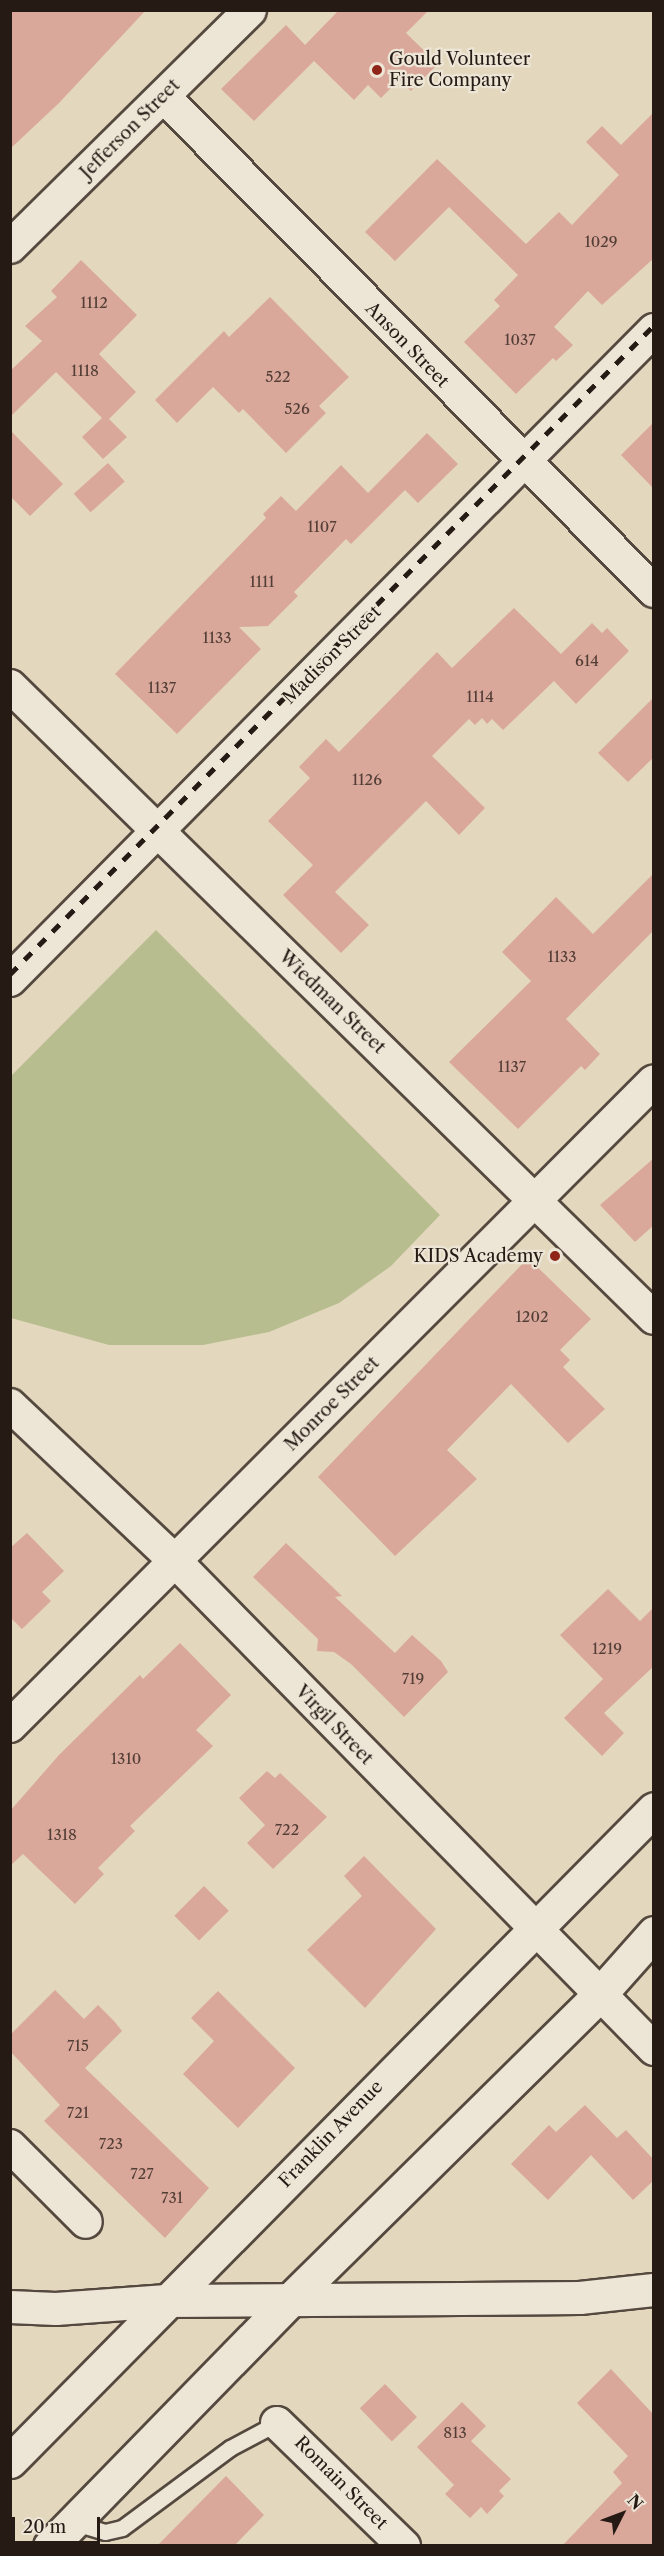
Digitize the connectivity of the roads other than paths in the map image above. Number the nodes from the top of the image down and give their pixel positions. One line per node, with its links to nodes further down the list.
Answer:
1 (250, 10): 2 (street, Jefferson Street)
2 (164, 97): 3 (street, Jefferson Street); 5 (street, Anson Street)
3 (10, 247)
4 (654, 330): 5 (street, Madison Street)
5 (522, 462): 6 (street, Anson Street); 8 (street, Madison Street)
6 (654, 591)
7 (10, 686): 8 (street, Wiedman Street)
8 (156, 832): 9 (street, Madison Street); 11 (street, Wiedman Street)
9 (10, 980)
10 (654, 1081): 11 (street, Monroe Street)
11 (537, 1200): 12 (street, Wiedman Street); 14 (street, Monroe Street)
12 (654, 1318)
13 (10, 1406): 14 (street, Virgil Street)
14 (175, 1561): 15 (street, Monroe Street); 17 (street, Virgil Street)
15 (10, 1726)
16 (654, 1809): 17 (main road, Franklin Avenue)
17 (532, 1929): 19 (street, Virgil Street); 24 (main road, Franklin Avenue)
18 (654, 1933): 19 (main road)
19 (598, 1995): 20 (street, Virgil Street); 25 (main road)
20 (654, 2049)
21 (10, 2146): 22 (street)
22 (86, 2222)
23 (654, 2290): 25 (street)
24 (167, 2301): 25 (street); 26 (street); 28 (main road, Franklin Avenue)
25 (289, 2301): 29 (main road)
26 (10, 2307)
27 (277, 2423): 29 (lane); 31 (street, Romain Street)
28 (10, 2461)
29 (72, 2522): 30 (main road)
30 (50, 2546)
31 (404, 2546)

